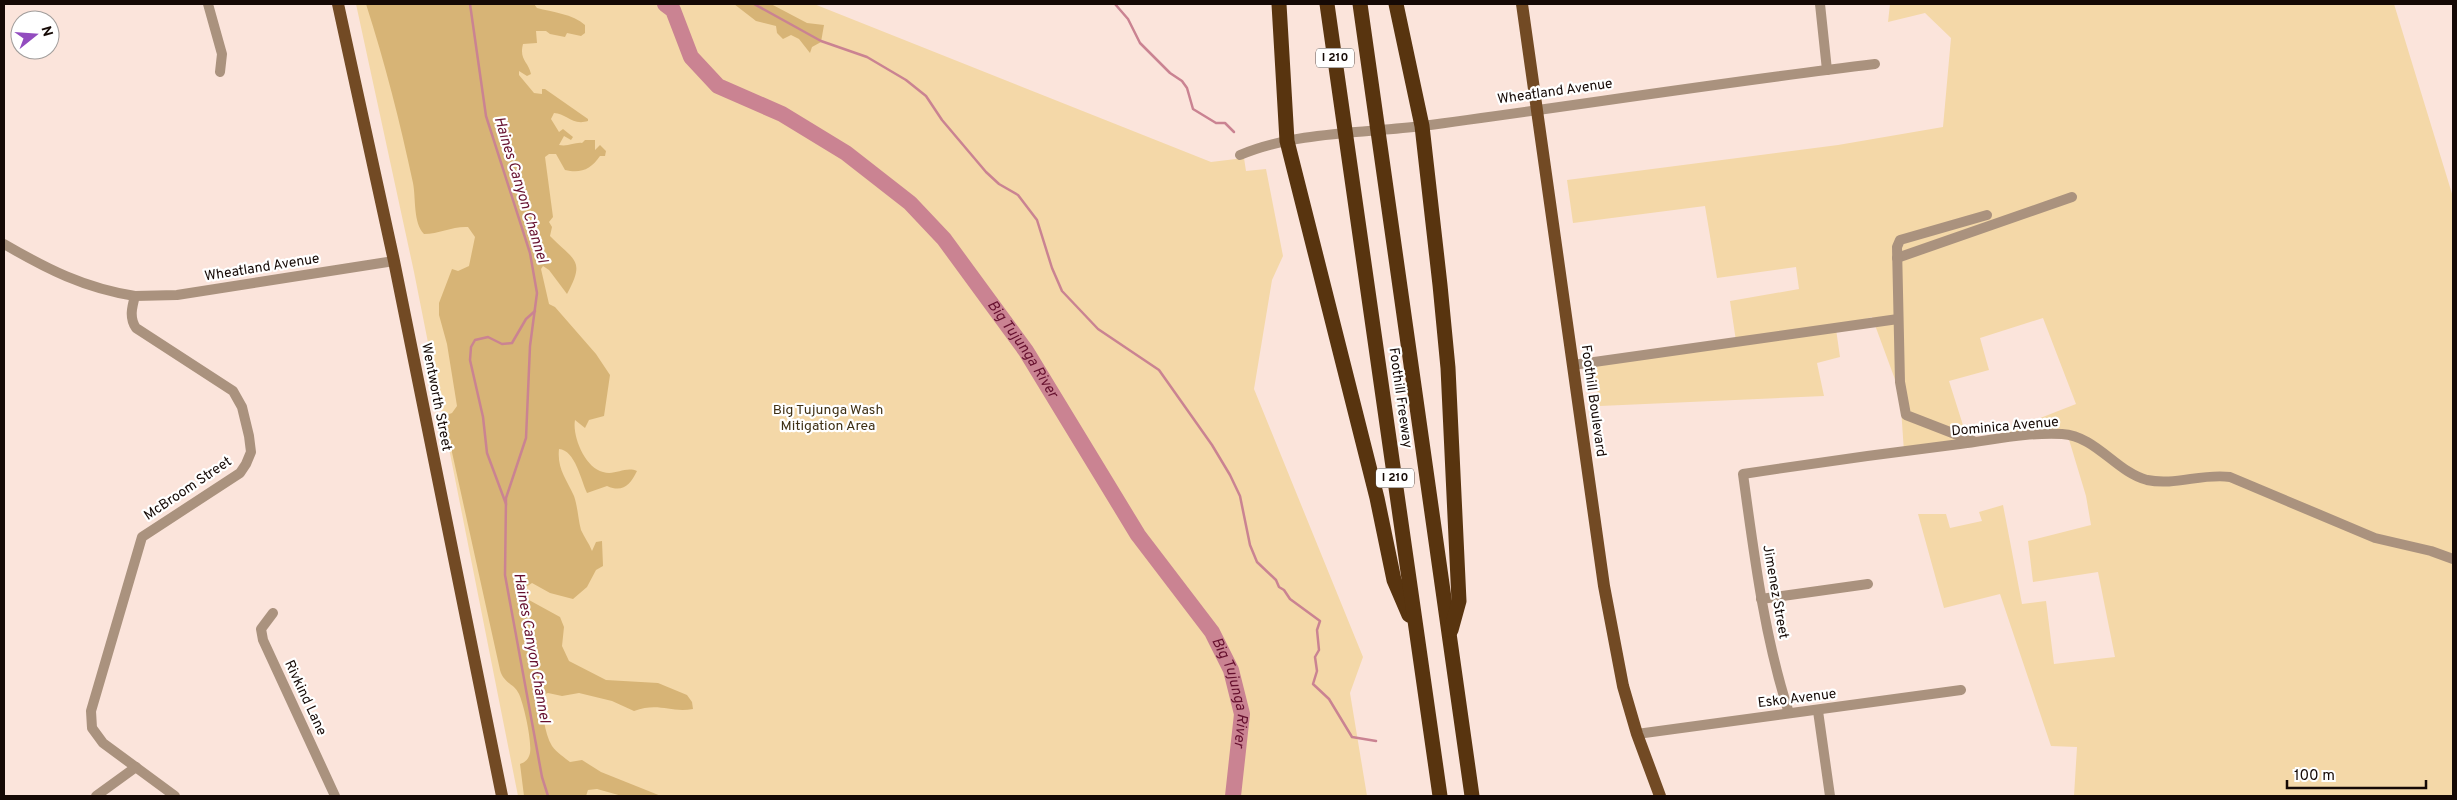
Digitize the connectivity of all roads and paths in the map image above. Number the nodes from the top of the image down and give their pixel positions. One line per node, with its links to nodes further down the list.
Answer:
1 (208, 4): 11 (street)
2 (338, 4): 20 (main road, Wentworth Street)
3 (1279, 4): 14 (highway)
4 (1327, 4): 30 (highway, Foothill Freeway / I 210)
5 (1360, 4): 31 (highway, Foothill Freeway / I 210)
6 (1396, 4): 13 (highway)
7 (1522, 4): 12 (main road, Foothill Boulevard)
8 (1820, 4): 10 (street)
9 (1875, 64): 10 (street, Wheatland Avenue)
10 (1828, 70): 12 (street, Wheatland Avenue)
11 (220, 72)
12 (1537, 108): 13 (street, Wheatland Avenue); 23 (main road, Foothill Boulevard)
13 (1422, 126): 14 (street, Wheatland Avenue); 31 (highway)
14 (1287, 141): 15 (street, Wheatland Avenue); 30 (highway)
15 (1240, 155)
16 (2072, 197): 19 (street)
17 (1987, 215): 19 (street)
18 (4, 244): 21 (street)
19 (1897, 258): 22 (street)
20 (394, 261): 21 (street, Wheatland Avenue); 40 (main road, Wentworth Street)
21 (135, 296): 36 (street, McBroom Street)
22 (1898, 319): 23 (street); 24 (street)
23 (1573, 365): 35 (main road, Foothill Boulevard)
24 (1976, 442): 25 (street, Dominica Avenue); 26 (street, Dominica Avenue)
25 (1743, 474): 28 (street, Jimenez Street)
26 (2453, 559)
27 (1868, 584): 28 (street)
28 (1761, 599): 34 (street, Jimenez Street)
29 (273, 613): 39 (street, Rivkind Lane)
30 (1416, 632): 41 (highway, Foothill Freeway / I 210)
31 (1450, 636): 42 (highway, Foothill Freeway / I 210)
32 (1961, 690): 33 (street, Esko Avenue)
33 (1818, 711): 34 (street, Esko Avenue); 44 (street)
34 (1789, 713): 35 (street, Esko Avenue)
35 (1637, 734): 43 (main road, Foothill Boulevard)
36 (136, 767): 37 (street); 38 (street, McBroom Street)
37 (96, 796)
38 (175, 796)
39 (335, 796)
40 (502, 796)
41 (1440, 796)
42 (1472, 796)
43 (1660, 796)
44 (1830, 796)

